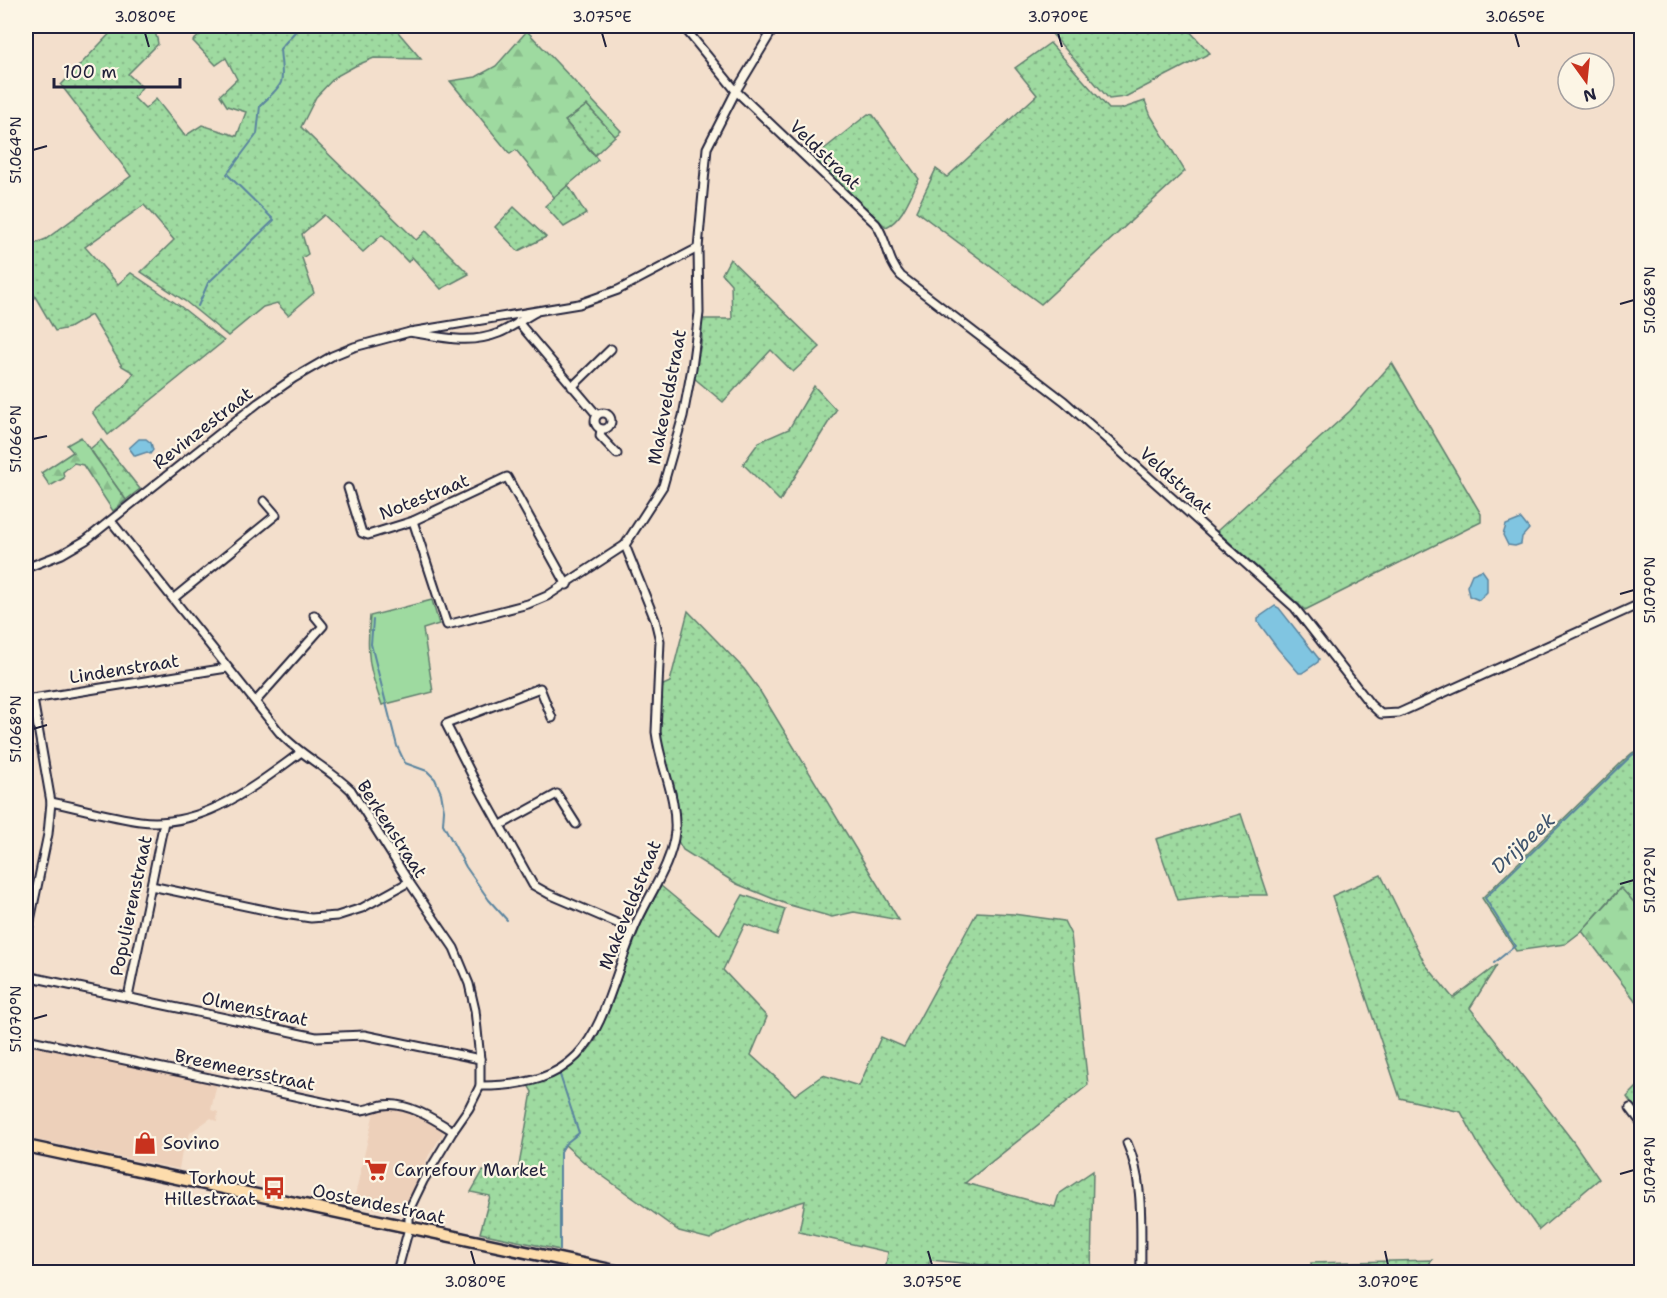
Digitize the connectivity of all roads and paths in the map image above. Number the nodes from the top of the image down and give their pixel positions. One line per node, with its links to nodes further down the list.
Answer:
1 (683, 26): 3 (street)
2 (776, 26): 3 (street, Makeveldstraat)
3 (736, 91): 4 (street, Makeveldstraat); 21 (street, Veldstraat)
4 (698, 248): 5 (street, Revinzestraat); 17 (street, Makeveldstraat)
5 (536, 312): 6 (street, Revinzestraat); 7 (street, Revinzestraat)
6 (518, 321): 7 (street, Revinzestraat); 9 (street)
7 (410, 332): 15 (street, Revinzestraat)
8 (610, 349): 9 (street)
9 (572, 387): 10 (street)
10 (597, 415): 11 (street); 11 (street)
11 (601, 429): 12 (street)
12 (616, 454)
13 (348, 488): 16 (street, Notestraat)
14 (264, 501): 20 (street)
15 (111, 520): 18 (street, Revinzestraat); 20 (street, Berkenstraat)
16 (413, 521): 19 (street, Notestraat); 19 (street)
17 (625, 545): 19 (street); 34 (street, Makeveldstraat)
18 (26, 568)
19 (567, 585)
20 (174, 598): 23 (street, Berkenstraat)
21 (1641, 603)
22 (314, 615): 25 (street)
23 (227, 668): 24 (street, Lindenstraat); 25 (street, Berkenstraat)
24 (29, 699): 28 (street)
25 (256, 701): 27 (street, Berkenstraat)
26 (552, 717): 31 (street)
27 (300, 753): 29 (street); 32 (street, Berkenstraat)
28 (51, 802): 29 (street); 35 (street)
29 (164, 822): 33 (street, Populierenstraat)
30 (576, 824): 31 (street)
31 (501, 825): 34 (street)
32 (409, 882): 33 (street); 39 (street, Berkenstraat)
33 (151, 886): 37 (street, Populierenstraat)
34 (633, 930): 40 (street, Makeveldstraat)
35 (26, 940)
36 (26, 976): 37 (street, Olmenstraat)
37 (128, 998): 39 (street, Olmenstraat)
38 (26, 1039): 43 (street, Breemeersstraat)
39 (480, 1059): 40 (street, Berkenstraat)
40 (480, 1086): 43 (street)
41 (1630, 1108): 42 (street)
42 (1641, 1124)
43 (453, 1131): 46 (street)
44 (1127, 1143): 49 (street)
45 (26, 1146): 46 (main road, Oostendestraat)
46 (409, 1228): 47 (street); 48 (main road, Oostendestraat)
47 (397, 1272)
48 (620, 1272)
49 (1141, 1272)

